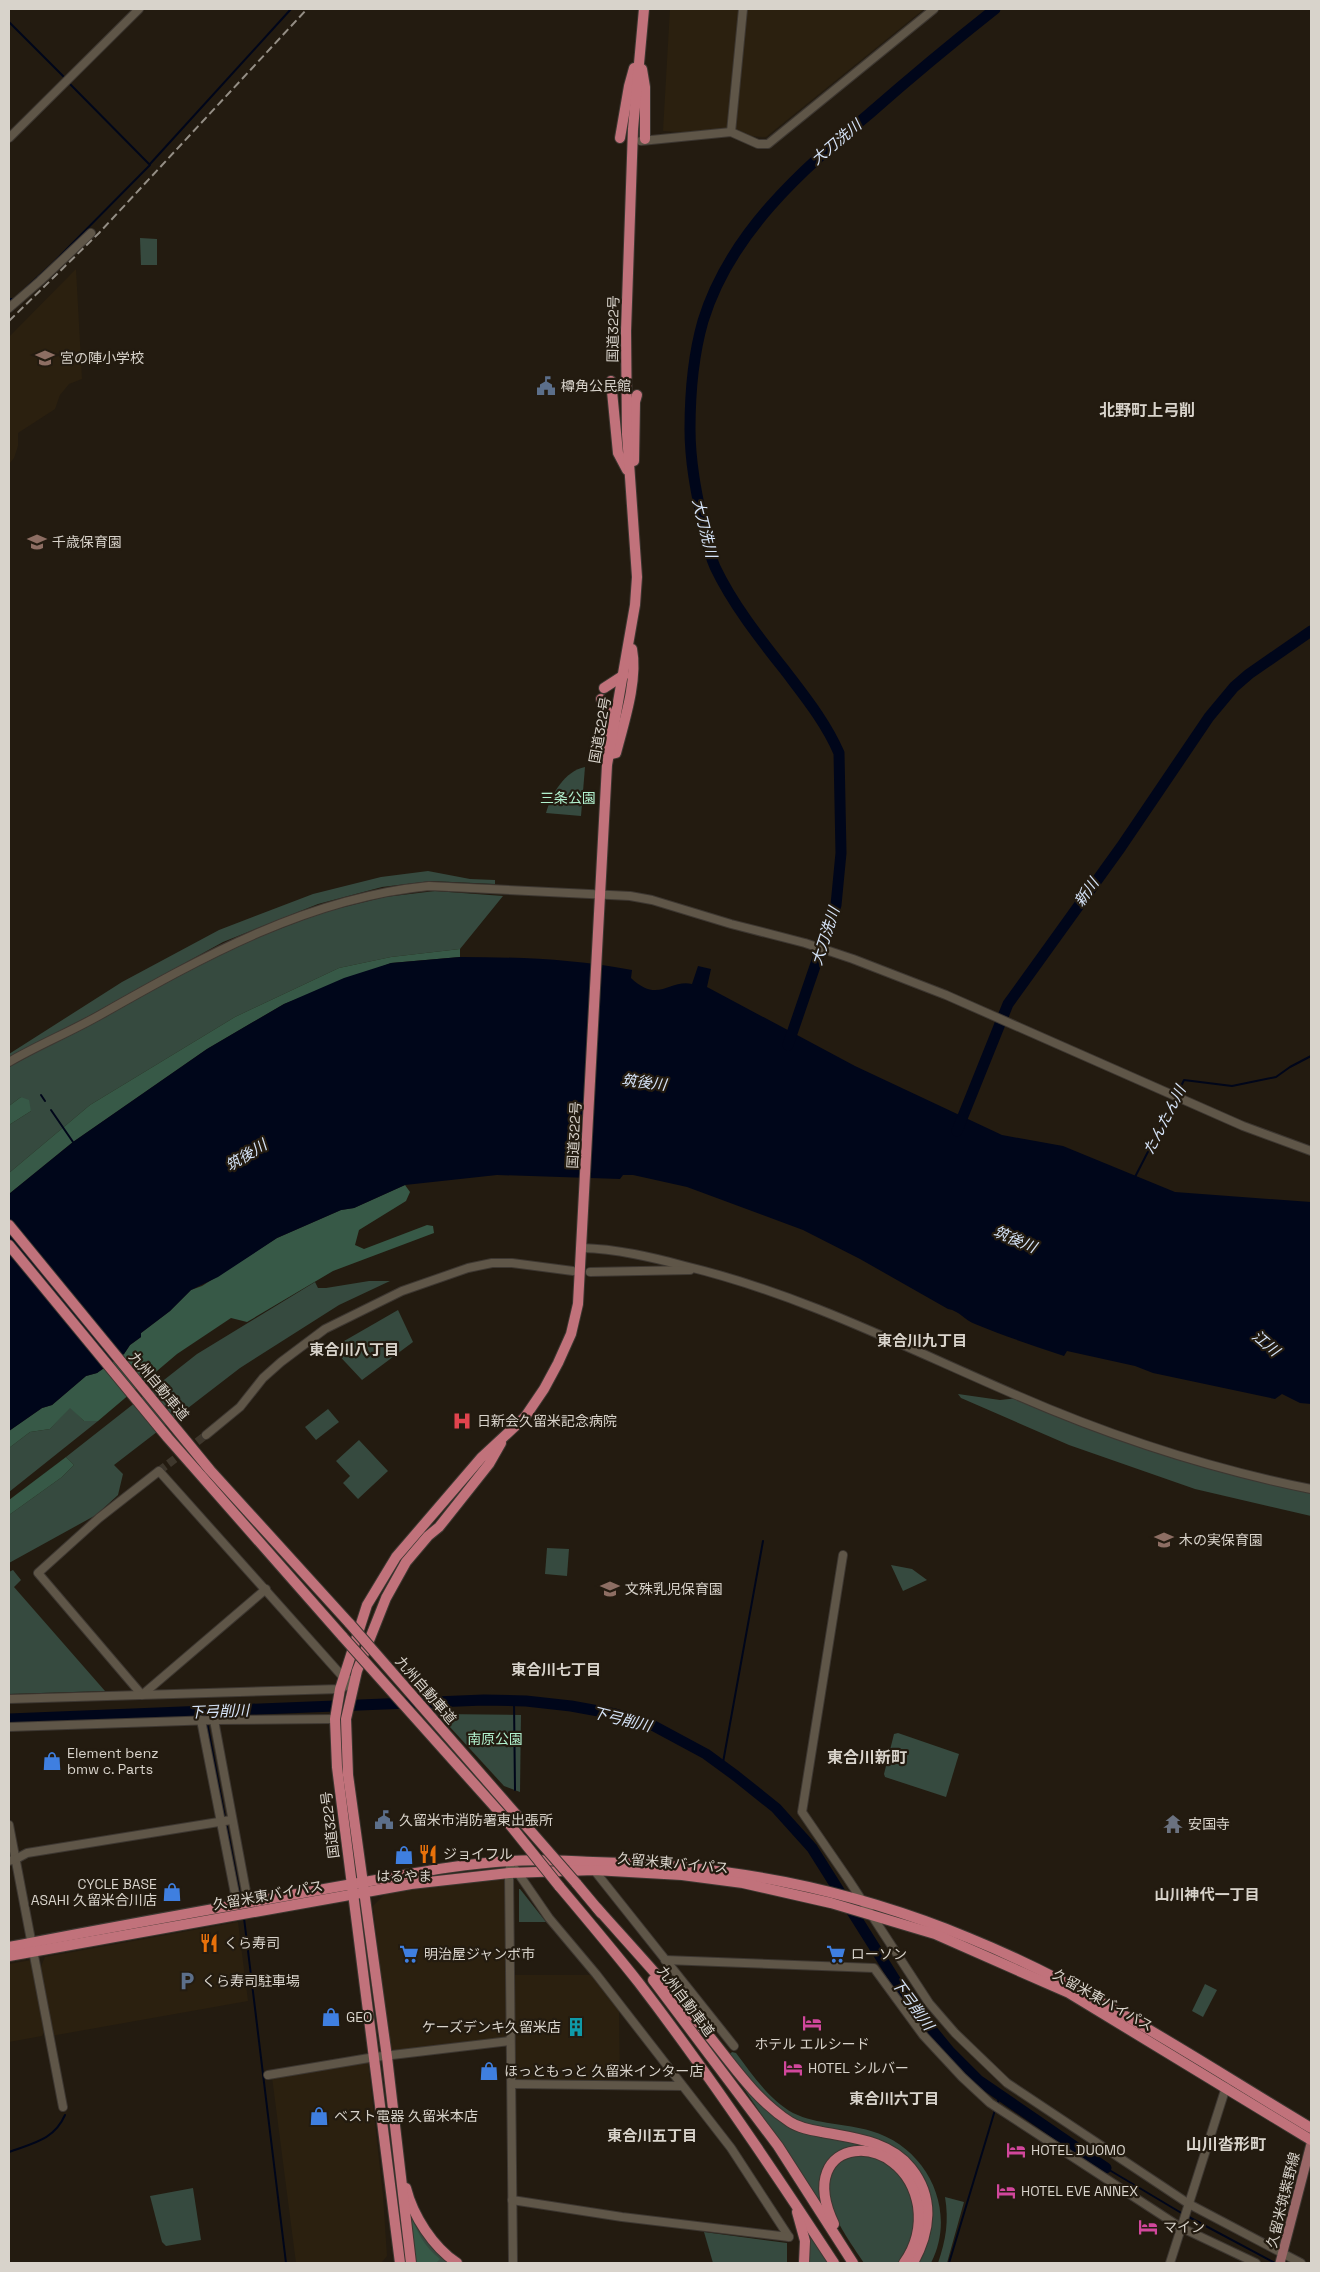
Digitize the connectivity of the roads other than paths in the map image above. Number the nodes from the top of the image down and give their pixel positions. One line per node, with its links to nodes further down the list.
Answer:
1 (138, 9): 7 (street)
2 (644, 9): 5 (highway, 国道322号)
3 (743, 9): 6 (street)
4 (934, 9): 6 (street)
5 (639, 53): 8 (highway); 9 (highway); 14 (highway, 国道322号)
6 (731, 132): 9 (street)
7 (9, 138)
8 (622, 140)
9 (643, 140)
10 (91, 233): 11 (street)
11 (9, 308)
12 (611, 381): 14 (highway)
13 (638, 396): 14 (highway)
14 (629, 473): 15 (highway, 国道322号)
15 (630, 640): 16 (highway, 国道322号); 19 (highway)
16 (624, 675): 17 (highway); 19 (highway, 国道322号)
17 (604, 688)
18 (601, 699): 19 (highway)
19 (608, 754): 20 (highway, 国道322号)
20 (600, 898): 21 (street); 22 (street); 24 (highway, 国道322号)
21 (9, 1062)
22 (1311, 1151)
23 (9, 1225): 54 (highway, 九州自動車道, bridge)
24 (582, 1244): 26 (street); 30 (highway, 国道322号)
25 (9, 1245): 72 (highway, 九州自動車道, bridge)
26 (697, 1269): 28 (street); 31 (street)
27 (573, 1271): 29 (street)
28 (590, 1272)
29 (206, 1435)
30 (505, 1436): 34 (highway, 国道322号); 35 (highway, 国道322号)
31 (1311, 1489)
32 (843, 1555): 52 (street)
33 (266, 1589): 34 (street); 37 (street); 37 (street)
34 (343, 1677): 35 (street); 36 (highway, 国道322号)
35 (354, 1682): 36 (highway, 国道322号)
36 (343, 1693): 37 (street); 39 (highway, 国道322号); 50 (highway, 国道322号)
37 (142, 1695): 38 (street)
38 (9, 1699)
39 (336, 1716): 41 (street); 51 (highway, 国道322号)
40 (201, 1720): 41 (street); 42 (street); 44 (street)
41 (214, 1720): 43 (street)
42 (9, 1727)
43 (231, 1820): 44 (street); 53 (street)
44 (221, 1822): 46 (street); 53 (street)
45 (9, 1825): 46 (street)
46 (12, 1860): 57 (street)
47 (511, 1860): 49 (street); 50 (highway, 久留米東バイパス); 52 (highway, 久留米東バイパス)
48 (594, 1870): 49 (highway, 久留米東バイパス); 55 (highway, 久留米東バイパス); 59 (street)
49 (513, 1873): 50 (highway, 久留米東バイパス); 60 (street); 66 (street)
50 (364, 1887): 51 (highway, 久留米東バイパス); 62 (highway, 国道322号)
51 (352, 1889): 53 (highway, 久留米東バイパス); 63 (highway, 国道322号)
52 (861, 1900): 55 (street); 69 (highway, 久留米東バイパス)
53 (242, 1907): 57 (highway, 久留米東バイパス)
54 (597, 1908): 76 (highway, 九州自動車道); 86 (highway)
55 (870, 1914): 67 (highway, 久留米東バイパス); 74 (street)
56 (9, 1947): 57 (highway, 久留米東バイパス)
57 (33, 1947): 58 (highway, 久留米東バイパス); 68 (street)
58 (9, 1956)
59 (665, 1960): 61 (street); 75 (street)
60 (510, 2041): 62 (street); 65 (street)
61 (734, 2046)
62 (387, 2056): 63 (street); 71 (highway, 国道322号)
63 (375, 2057): 64 (street); 78 (highway, 国道322号)
64 (268, 2075)
65 (512, 2084): 66 (street); 73 (street)
66 (682, 2086): 73 (street)
67 (1226, 2087): 70 (highway, 久留米東バイパス); 74 (street)
68 (63, 2107)
69 (1311, 2128)
70 (1311, 2142): 77 (main road, 久留米筑紫野線)
71 (399, 2160): 79 (highway, 国道322号); 80 (highway)
72 (793, 2199): 82 (highway); 83 (highway, 九州自動車道)
73 (512, 2200): 81 (street)
74 (1189, 2204): 75 (street); 77 (street)
75 (1180, 2226): 87 (street); 88 (street)
76 (843, 2248): 84 (highway, 九州自動車道); 85 (highway)
77 (1282, 2258): 89 (street)
78 (400, 2263)
79 (411, 2263)
80 (458, 2263)
81 (514, 2263)
82 (804, 2263)
83 (834, 2263)
84 (853, 2263)
85 (904, 2263)
86 (913, 2263)
87 (1170, 2263)
88 (1256, 2263)
89 (1301, 2263)

